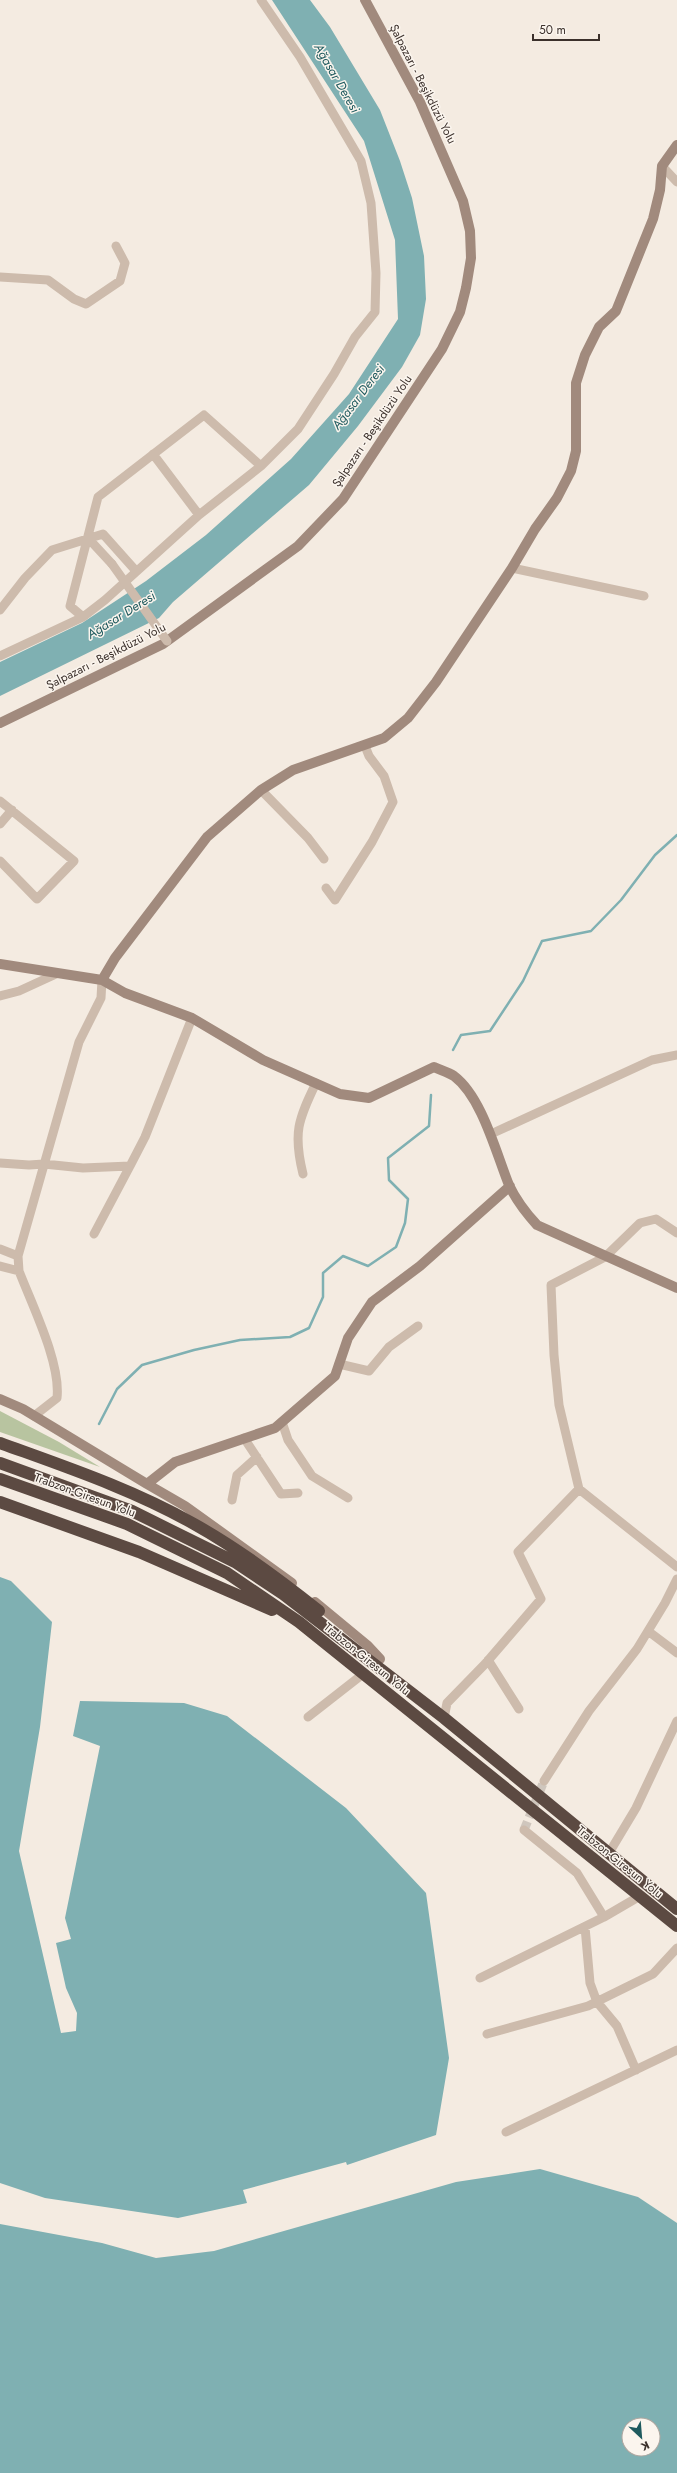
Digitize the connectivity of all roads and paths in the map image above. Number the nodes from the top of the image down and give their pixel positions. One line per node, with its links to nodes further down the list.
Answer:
1 (261, 0): 9 (street)
2 (365, 0): 17 (street, Şalpazarı - Beşikdüzü Yolu)
3 (677, 145): 4 (street)
4 (662, 166): 5 (street); 12 (street)
5 (677, 182)
6 (116, 246): 7 (street)
7 (0, 277)
8 (153, 454): 9 (street); 10 (street); 11 (street)
9 (261, 466): 10 (street)
10 (199, 515): 13 (street)
11 (88, 538): 13 (street); 15 (street); 16 (street); 17 (street, bridge)
12 (512, 568): 14 (street); 20 (street)
13 (136, 571): 16 (street)
14 (644, 596)
15 (0, 610)
16 (83, 617): 18 (street)
17 (167, 641): 19 (street, Şalpazarı - Beşikdüzü Yolu)
18 (0, 656)
19 (0, 723)
20 (365, 746): 21 (street); 27 (street)
21 (261, 790): 25 (street); 30 (street)
22 (0, 801): 23 (street)
23 (12, 810): 24 (street); 26 (street)
24 (0, 824)
25 (324, 859)
26 (0, 861)
27 (326, 888)
28 (0, 964): 29 (street)
29 (56, 974): 30 (street); 31 (street)
30 (102, 980): 32 (street); 37 (street)
31 (0, 996)
32 (192, 1018): 34 (street); 38 (street)
33 (677, 1055): 35 (street)
34 (316, 1083): 35 (street); 39 (street)
35 (491, 1134): 40 (street)
36 (0, 1163): 37 (street)
37 (44, 1164): 38 (street); 44 (street)
38 (130, 1166): 42 (street)
39 (303, 1174)
40 (510, 1186): 45 (street); 50 (street)
41 (677, 1233): 45 (street)
42 (94, 1234)
43 (0, 1249): 44 (street)
44 (18, 1256): 47 (street)
45 (605, 1257): 48 (street); 62 (street)
46 (0, 1266): 47 (street)
47 (19, 1271): 54 (street)
48 (677, 1288)
49 (418, 1326): 50 (street)
50 (339, 1364): 55 (street)
51 (0, 1392): 53 (street)
52 (0, 1398): 53 (street)
53 (22, 1409): 54 (street)
54 (34, 1416): 61 (street)
55 (282, 1422): 56 (street); 64 (street)
56 (244, 1438): 58 (street); 61 (street)
57 (0, 1443): 72 (highway)
58 (257, 1457): 63 (street); 65 (street)
59 (0, 1463): 77 (highway, Trabzon-Giresun Yolu)
60 (0, 1479): 69 (highway, Trabzon-Giresun Yolu)
61 (146, 1484): 72 (street)
62 (579, 1489): 67 (street); 73 (street)
63 (298, 1493)
64 (348, 1498)
65 (232, 1500)
66 (0, 1502): 69 (highway)
67 (677, 1567)
68 (677, 1579): 70 (street)
69 (299, 1622): 74 (highway, Trabzon-Giresun Yolu)
70 (648, 1631): 71 (street); 79 (street)
71 (677, 1652)
72 (380, 1659): 77 (highway)
73 (488, 1660): 75 (street); 77 (street)
74 (363, 1674): 76 (street); 82 (highway, Trabzon-Giresun Yolu)
75 (518, 1709)
76 (308, 1717)
77 (444, 1718): 81 (highway, Trabzon-Giresun Yolu)
78 (677, 1721): 81 (street)
79 (544, 1781)
80 (524, 1830): 84 (street)
81 (609, 1853): 83 (highway, Trabzon-Giresun Yolu)
82 (640, 1896): 84 (street); 85 (highway, Trabzon-Giresun Yolu)
83 (677, 1909)
84 (604, 1918): 86 (street)
85 (677, 1926)
86 (585, 1927): 88 (street); 89 (street)
87 (677, 1948): 89 (street)
88 (480, 1978)
89 (597, 2002): 90 (street); 92 (street)
90 (487, 2034)
91 (677, 2050): 92 (street)
92 (636, 2070): 93 (street)
93 (506, 2132)

